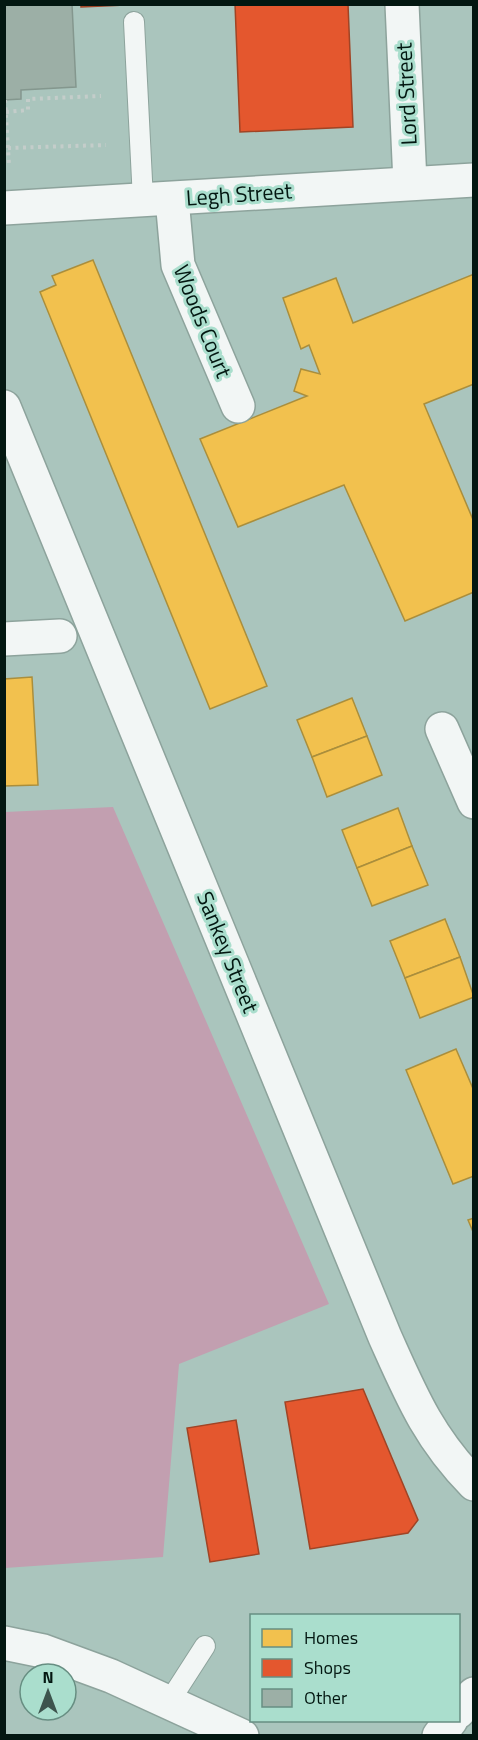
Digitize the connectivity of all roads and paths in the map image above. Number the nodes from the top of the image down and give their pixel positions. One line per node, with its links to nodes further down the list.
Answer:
1 (402, 4): 10 (street, Lord Street)
2 (134, 22): 3 (lane)
3 (138, 95): 5 (path); 6 (lane)
4 (5, 103): 5 (path)
5 (6, 112): 7 (path)
6 (141, 143): 7 (path); 11 (lane)
7 (8, 148): 8 (path)
8 (10, 172)
9 (474, 180): 10 (street, Legh Street)
10 (410, 183): 11 (street, Legh Street)
11 (158, 199): 12 (street, Legh Street); 13 (street, Woods Court)
12 (4, 208)
13 (238, 406)
14 (4, 407): 15 (street, Sankey Street)
15 (11, 441): 20 (street, Sankey Street)
16 (60, 636): 17 (street)
17 (4, 639)
18 (442, 729): 19 (street)
19 (474, 802)
20 (474, 1484)
21 (4, 1643): 24 (street)
22 (205, 1646): 24 (lane)
23 (474, 1694): 25 (street)
24 (170, 1702): 27 (street)
25 (460, 1711)
26 (450, 1722): 28 (street)
27 (242, 1736)
28 (439, 1736)

